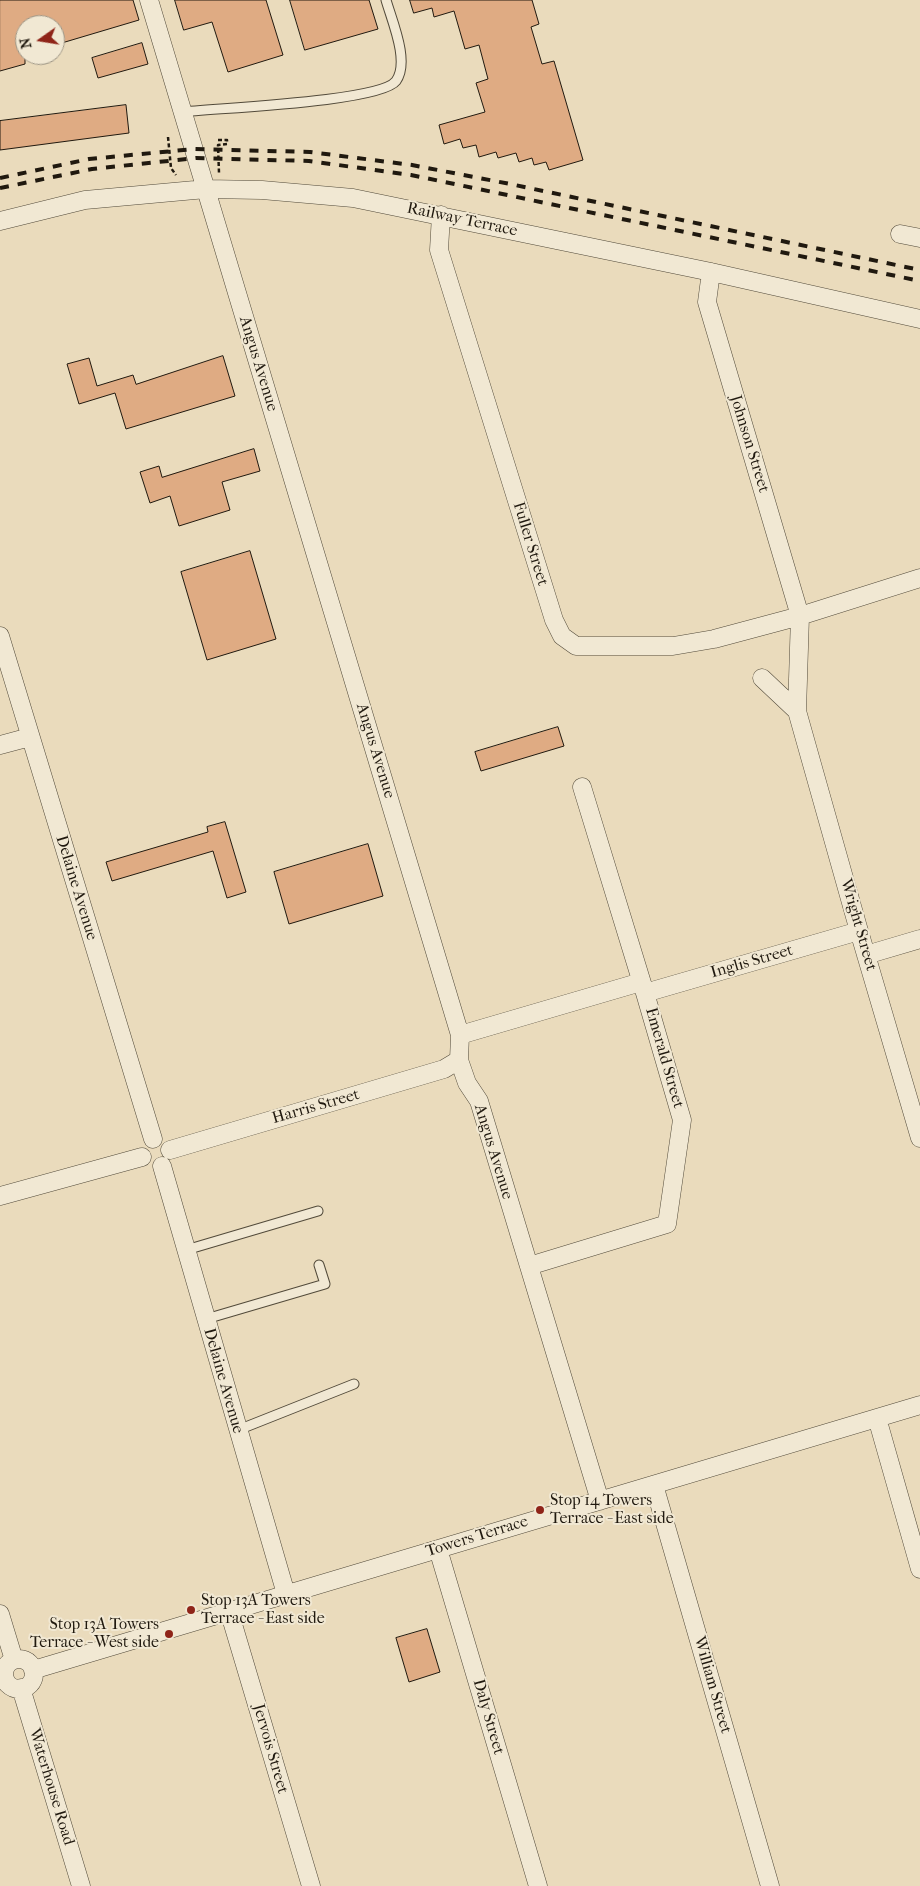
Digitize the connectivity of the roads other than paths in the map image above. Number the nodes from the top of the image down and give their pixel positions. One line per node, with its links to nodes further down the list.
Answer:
1 (149, 0): 3 (street, Angus Avenue)
2 (386, 0): 3 (lane)
3 (182, 112): 4 (street, Angus Avenue)
4 (206, 188): 5 (street, Railway Terrace); 6 (street, Railway Terrace); 23 (street, Angus Avenue)
5 (441, 215): 9 (street, Railway Terrace); 12 (street, Fuller Street)
6 (0, 221)
7 (900, 234): 8 (street)
8 (920, 238)
9 (712, 272): 10 (street, Railway Terrace); 12 (street, Johnson Street)
10 (920, 319)
11 (920, 578): 12 (street, Fuller Street)
12 (800, 616): 15 (street, Wright Street)
13 (0, 636): 16 (street, Delaine Avenue)
14 (762, 678): 15 (street)
15 (797, 711): 19 (street, Wright Street)
16 (30, 737): 17 (street); 26 (street, Delaine Avenue)
17 (0, 745)
18 (582, 786): 22 (street, Emerald Street)
19 (859, 931): 21 (street, Wright Street); 22 (street, Inglis Street)
20 (920, 939): 21 (street)
21 (866, 955): 25 (street, Wright Street)
22 (643, 987): 23 (street, Inglis Street); 34 (street, Emerald Street)
23 (460, 1035): 24 (street, Angus Avenue)
24 (459, 1060): 27 (street, Harris Street); 34 (street, Angus Avenue)
25 (920, 1138)
26 (153, 1139): 27 (street); 28 (street)
27 (170, 1150): 29 (street)
28 (142, 1157): 29 (street); 30 (street)
29 (162, 1166): 32 (street, Delaine Avenue)
30 (0, 1196)
31 (318, 1211): 32 (lane)
32 (186, 1250): 35 (street, Delaine Avenue)
33 (319, 1265): 35 (lane)
34 (529, 1266): 41 (street, Angus Avenue)
35 (206, 1319): 39 (street, Delaine Avenue)
36 (354, 1384): 39 (lane)
37 (920, 1405): 38 (street, Towers Terrace)
38 (877, 1418): 40 (street, Towers Terrace); 43 (street)
39 (238, 1430): 44 (street, Delaine Avenue)
40 (654, 1485): 41 (street, Towers Terrace); 54 (street, William Street)
41 (600, 1501): 42 (street, Towers Terrace)
42 (438, 1549): 44 (street, Towers Terrace); 53 (street, Daly Street)
43 (920, 1568)
44 (286, 1594): 45 (street, Towers Terrace)
45 (230, 1611): 48 (street, Towers Terrace); 52 (street, Jervois Street)
46 (0, 1614): 47 (street)
47 (14, 1660): 48 (street); 49 (street)
48 (33, 1670): 50 (street)
49 (3, 1679): 50 (street)
50 (21, 1688): 51 (street, Waterhouse Road)
51 (81, 1886)
52 (311, 1886)
53 (538, 1886)
54 (770, 1886)

